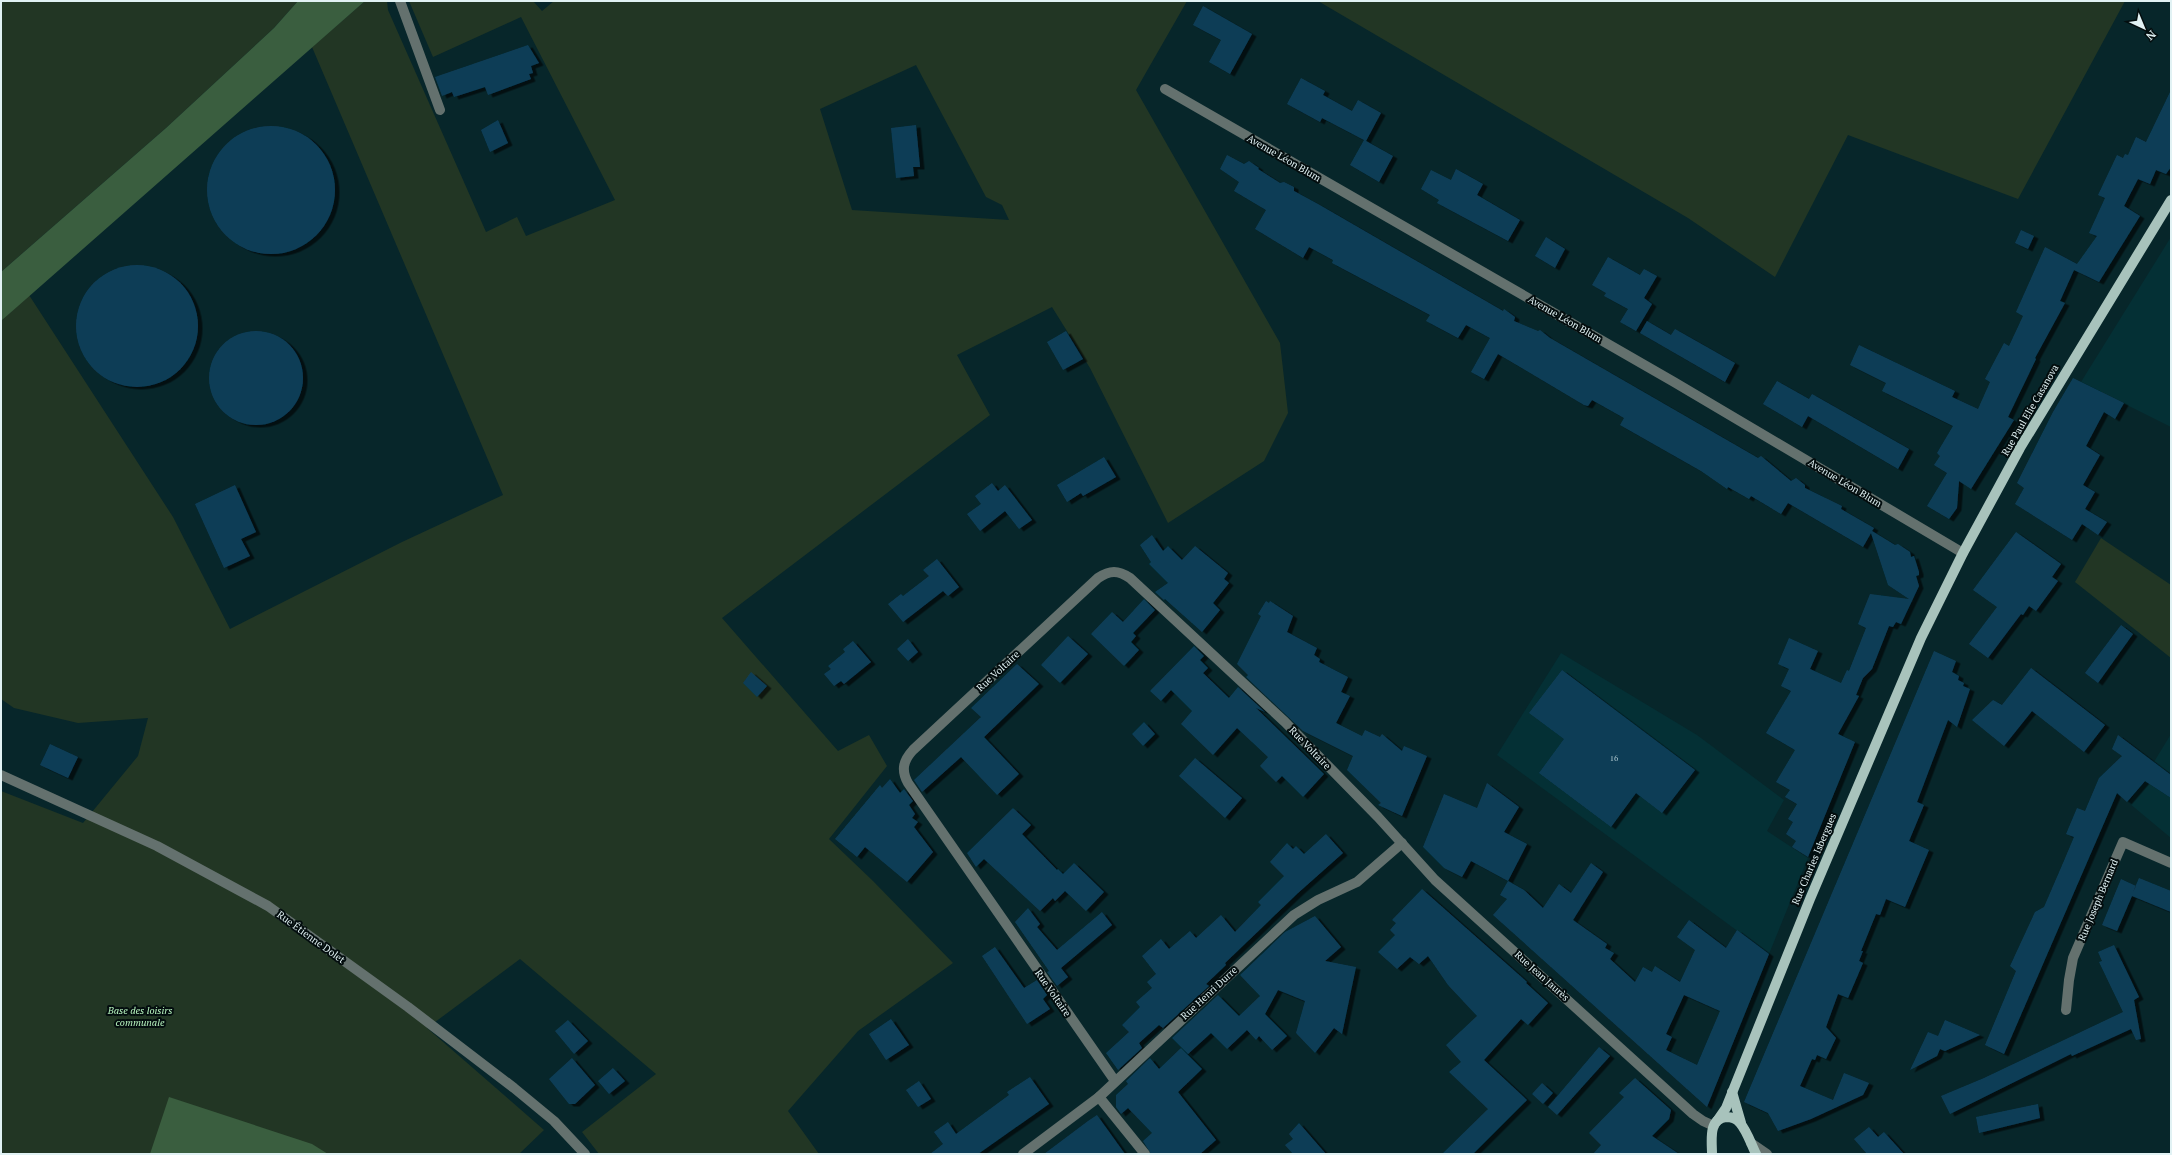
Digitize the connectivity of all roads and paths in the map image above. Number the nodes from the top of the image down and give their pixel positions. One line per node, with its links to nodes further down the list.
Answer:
1 (400, 1): 3 (street)
2 (1165, 89): 5 (street, Avenue Léon Blum)
3 (440, 110)
4 (2171, 200): 5 (main road, Rue Paul Elie Casanova)
5 (1963, 553): 6 (main road, Rue Paul Elie Casanova)
6 (1921, 638): 13 (main road, Rue Charles Isbergues)
7 (1, 775): 19 (street, Rue Étienne Dolet)
8 (1378, 817): 9 (street, Rue Jean Jaurès); 12 (street, Rue Voltaire)
9 (1402, 843): 12 (street, Rue Henri Durre); 16 (street, Rue Jean Jaurès)
10 (2171, 863): 11 (street, Rue Joseph Bernard)
11 (2066, 1010)
12 (1116, 1082): 14 (street, Rue Henri Durre)
13 (1732, 1090): 15 (main road); 16 (main road, Rue Charles Isbergues)
14 (1099, 1097): 20 (street, Rue Henri Durre); 21 (street)
15 (1741, 1123): 16 (main road); 17 (main road)
16 (1716, 1124): 18 (main road)
17 (1751, 1143): 22 (main road); 23 (street)
18 (1712, 1153)
19 (585, 1154)
20 (1023, 1154)
21 (1145, 1154)
22 (1756, 1154)
23 (1767, 1154)

